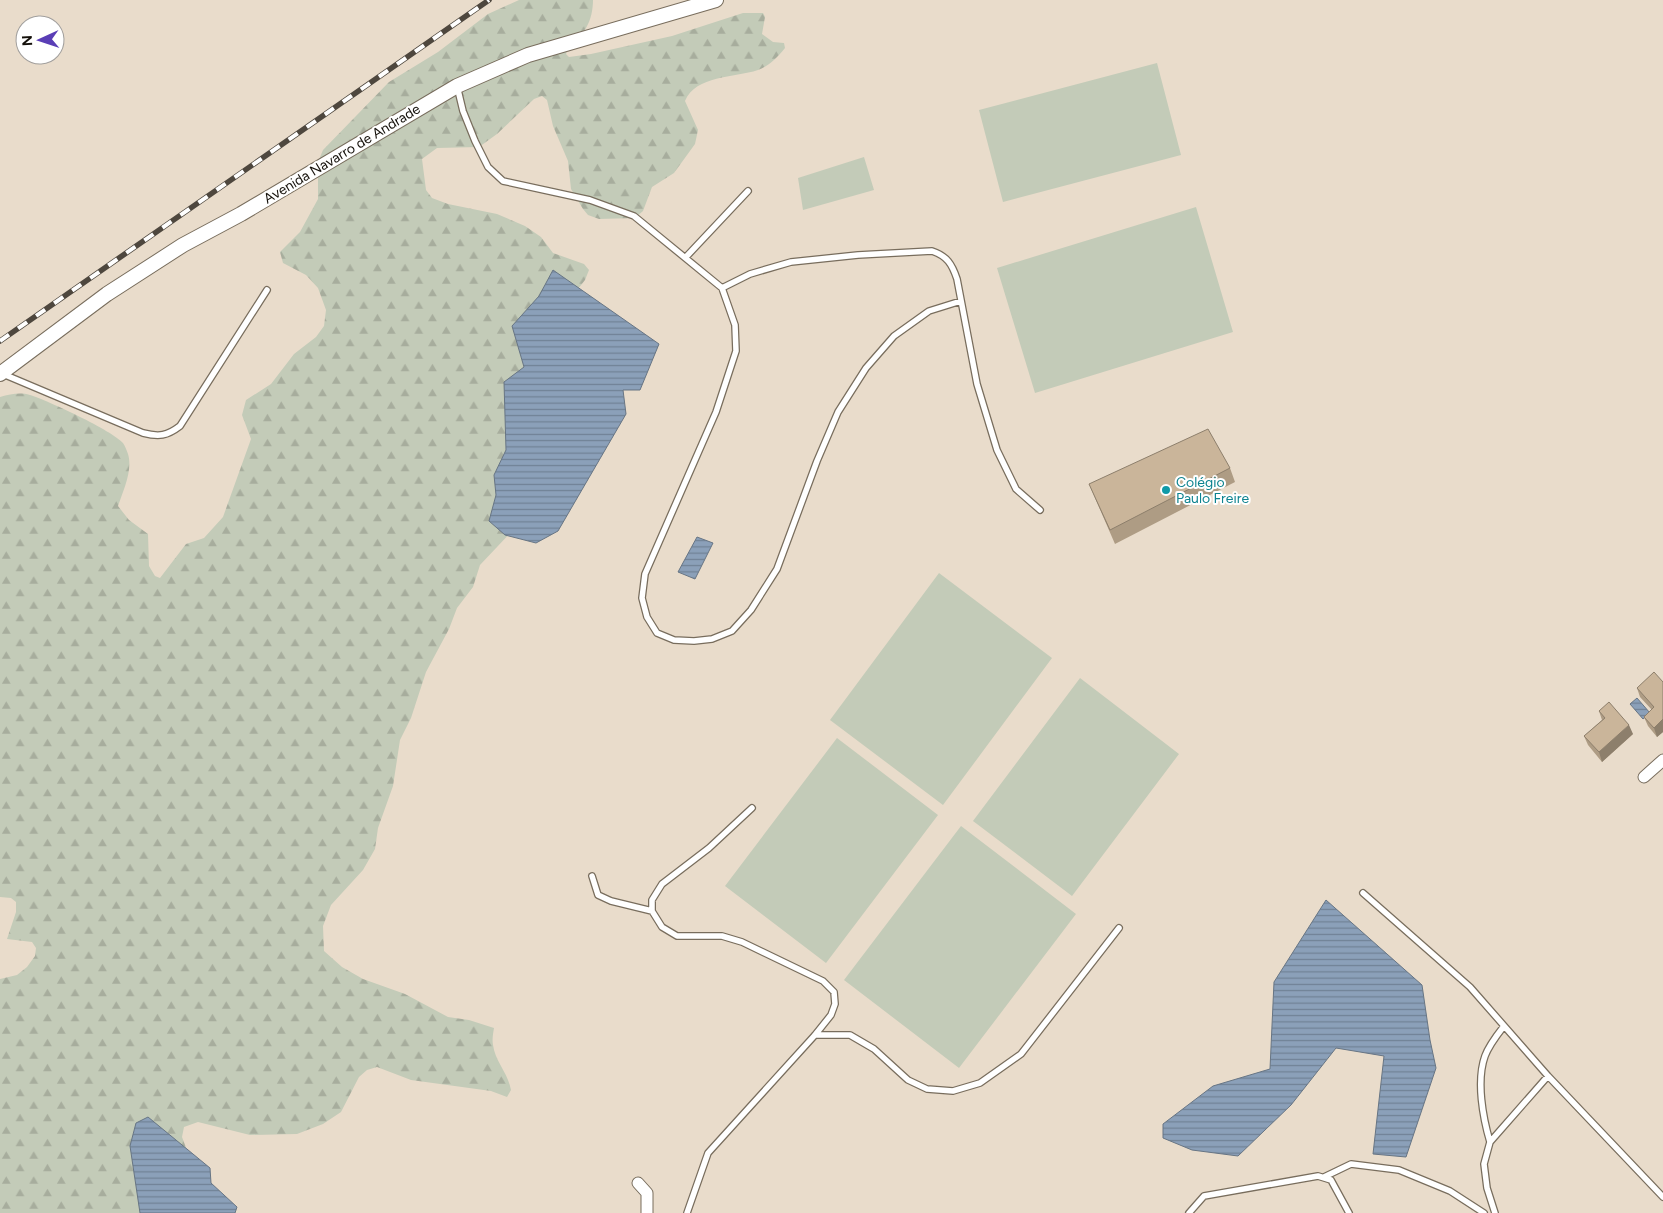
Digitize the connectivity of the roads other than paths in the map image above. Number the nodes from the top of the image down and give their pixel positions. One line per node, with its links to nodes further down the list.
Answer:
1 (716, 0): 2 (street, Avenida Navarro de Andrade)
2 (457, 86): 4 (lane); 8 (street, Avenida Navarro de Andrade)
3 (748, 191): 4 (lane)
4 (686, 257): 5 (lane)
5 (722, 288): 7 (lane); 7 (lane)
6 (267, 290): 8 (lane)
7 (961, 301): 9 (lane)
8 (1, 373)
9 (1040, 510)
10 (1663, 760): 11 (street)
11 (1644, 777)
12 (752, 808): 15 (lane)
13 (592, 876): 15 (lane)
14 (1363, 893): 17 (lane)
15 (652, 911): 18 (lane)
16 (1119, 928): 18 (lane)
17 (1504, 1026): 19 (lane); 20 (lane)
18 (815, 1035): 25 (lane)
19 (1548, 1076): 20 (lane); 23 (lane)
20 (1490, 1142): 29 (lane)
21 (1324, 1177): 26 (lane); 27 (lane); 28 (lane)
22 (638, 1183): 24 (street)
23 (1663, 1197)
24 (647, 1213)
25 (688, 1213)
26 (1189, 1213)
27 (1349, 1213)
28 (1484, 1213)
29 (1495, 1213)

